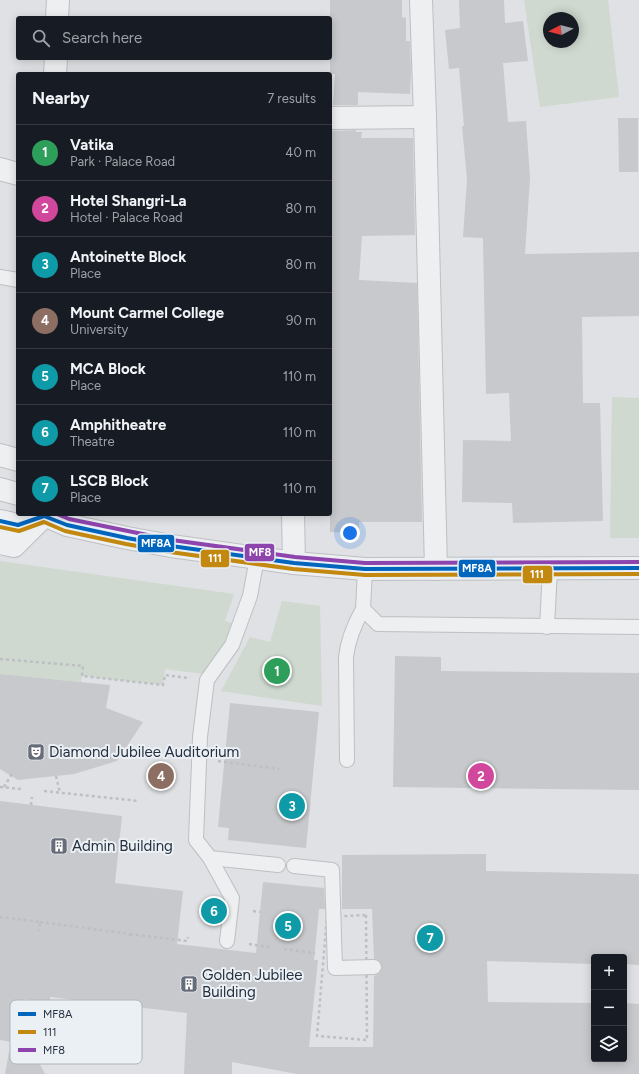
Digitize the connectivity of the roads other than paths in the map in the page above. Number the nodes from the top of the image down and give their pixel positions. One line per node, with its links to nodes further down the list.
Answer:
1 (58, 0): 3 (street)
2 (420, 0): 6 (street)
3 (57, 16)
4 (56, 60): 5 (street)
5 (55, 72)
6 (425, 117): 7 (street); 27 (street)
7 (332, 118)
8 (0, 169): 9 (street)
9 (16, 173)
10 (0, 277): 11 (lane)
11 (16, 280)
12 (0, 455): 13 (street)
13 (16, 459)
14 (0, 489): 15 (street)
15 (16, 493)
16 (40, 516): 20 (street)
17 (42, 516): 21 (street)
18 (45, 516): 22 (street)
19 (293, 516): 23 (street)
20 (0, 521)
21 (0, 543)
22 (258, 558): 23 (street); 32 (lane)
23 (294, 564): 26 (street)
24 (550, 568): 25 (street); 27 (street); 29 (lane)
25 (639, 568)
26 (365, 569): 27 (street); 28 (lane)
27 (436, 569)
28 (363, 609): 29 (lane); 31 (lane)
29 (547, 627): 30 (lane)
30 (639, 627)
31 (347, 760)
32 (210, 858): 33 (lane); 35 (lane)
33 (278, 865)
34 (294, 866): 36 (lane)
35 (227, 942)
36 (374, 967)

